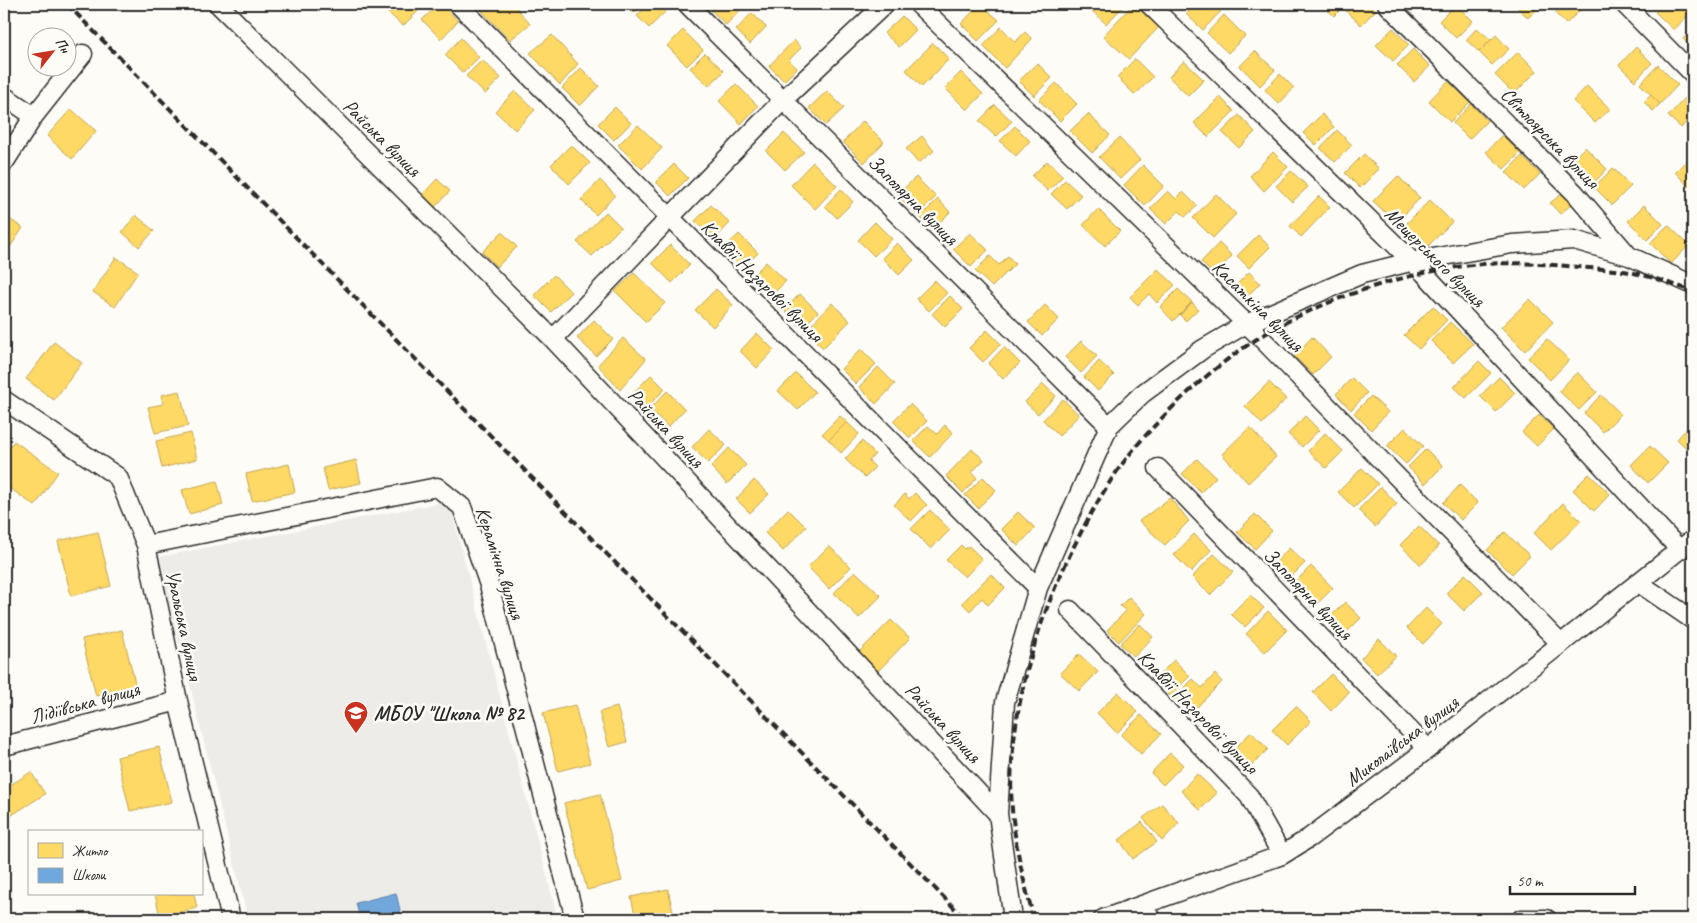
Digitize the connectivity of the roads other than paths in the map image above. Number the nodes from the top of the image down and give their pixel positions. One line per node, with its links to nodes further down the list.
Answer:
1 (218, 4): 20 (street, Райська вулиця)
2 (458, 4): 15 (street, Клавдії Назарової вулиця)
3 (687, 4): 12 (street, Заполярна вулиця)
4 (885, 4): 12 (street)
5 (918, 4): 19 (street, Касаткіна вулиця)
6 (1150, 4): 17 (street, Мещерського вулиця)
7 (1387, 4): 16 (street, Світлоярська вулиця)
8 (1624, 4): 10 (street)
9 (82, 54): 13 (street)
10 (1693, 74)
11 (4, 96): 13 (street)
12 (783, 100): 15 (street); 22 (street, Заполярна вулиця)
13 (34, 116): 14 (street)
14 (4, 163)
15 (669, 218): 20 (street); 27 (street, Клавдії Назарової вулиця)
16 (1629, 256): 17 (street); 18 (street, Світлоярська вулиця)
17 (1410, 262): 19 (street); 24 (street, Мещерського вулиця)
18 (1693, 284)
19 (1246, 324): 22 (street); 30 (street, Касаткіна вулиця)
20 (553, 339): 34 (street, Райська вулиця)
21 (4, 400): 25 (street, Уральська вулиця)
22 (1109, 426): 27 (street)
23 (1158, 468): 33 (street, Заполярна вулиця)
24 (1687, 544): 26 (street, Миколаївська вулиця)
25 (146, 545): 31 (street, Уральська вулиця); 38 (street, Керамічна вулиця)
26 (1639, 583): 29 (street); 30 (street, Миколаївська вулиця)
27 (1038, 588): 34 (street)
28 (1070, 610): 35 (street, Клавдії Назарової вулиця)
29 (1693, 620)
30 (1561, 644): 33 (street, Миколаївська вулиця)
31 (178, 701): 32 (street, Лідіївська вулиця); 37 (street, Уральська вулиця)
32 (4, 746)
33 (1428, 749): 35 (street, Миколаївська вулиця)
34 (998, 814): 39 (street)
35 (1282, 855): 36 (street, Миколаївська вулиця)
36 (1147, 913): 40 (street, Миколаївська вулиця)
37 (231, 919)
38 (575, 919)
39 (1013, 919)
40 (1103, 919)
41 (1521, 919): 42 (street)
42 (1547, 919)

